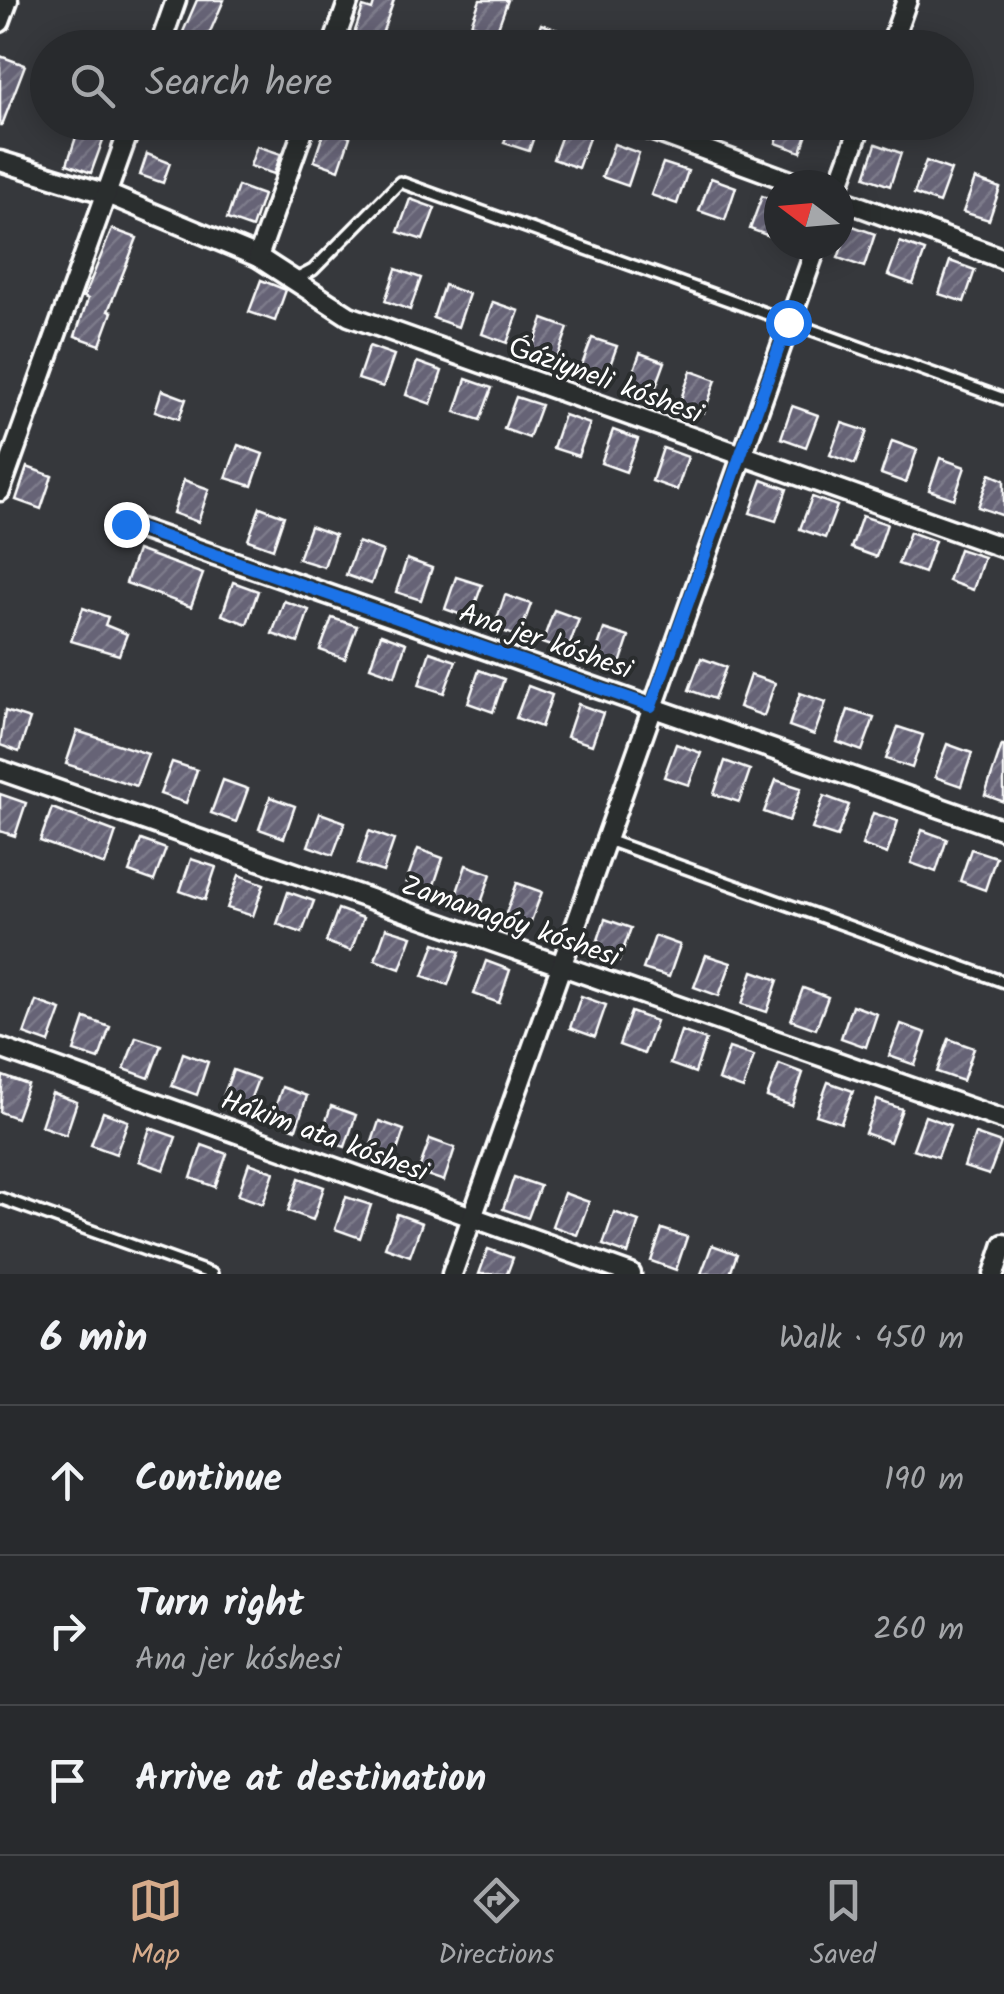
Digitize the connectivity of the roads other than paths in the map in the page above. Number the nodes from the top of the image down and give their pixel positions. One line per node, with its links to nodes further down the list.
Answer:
1 (8, 0): 5 (street)
2 (176, 0): 6 (street)
3 (349, 0): 7 (street)
4 (908, 0): 8 (street)
5 (0, 22)
6 (165, 30)
7 (338, 30)
8 (897, 30)
9 (126, 140): 16 (street)
10 (300, 140): 18 (street)
11 (678, 140): 15 (street)
12 (855, 140): 14 (street)
13 (0, 161): 16 (street, Ǵáziyneli kóshesi)
14 (844, 170)
15 (764, 171)
16 (107, 194): 18 (street, Ǵáziyneli kóshesi); 25 (street)
17 (854, 204): 19 (street)
18 (258, 257): 21 (street, Ǵáziyneli kóshesi)
19 (1004, 259)
20 (811, 260): 22 (street)
21 (294, 280): 22 (lane); 24 (street, Ǵáziyneli kóshesi)
22 (788, 322): 23 (lane); 24 (street)
23 (1004, 398)
24 (739, 456): 27 (street, Ǵáziyneli kóshesi); 28 (street)
25 (0, 491)
26 (126, 524): 28 (street, Ana jer kóshesi)
27 (1004, 548)
28 (651, 706): 30 (street, Ana jer kóshesi); 31 (street)
29 (0, 770): 32 (street, Zamanagóy kóshesi)
30 (1004, 830)
31 (604, 839): 32 (street); 33 (lane)
32 (560, 966): 35 (street, Zamanagóy kóshesi); 37 (street)
33 (1004, 982)
34 (0, 1048): 37 (street, Hákim ata kóshesi)
35 (1004, 1120)
36 (0, 1198): 39 (lane)
37 (472, 1217): 40 (street); 41 (street, Hákim ata kóshesi)
38 (1004, 1244): 42 (street)
39 (212, 1274)
40 (452, 1274)
41 (631, 1274)
42 (994, 1274)

